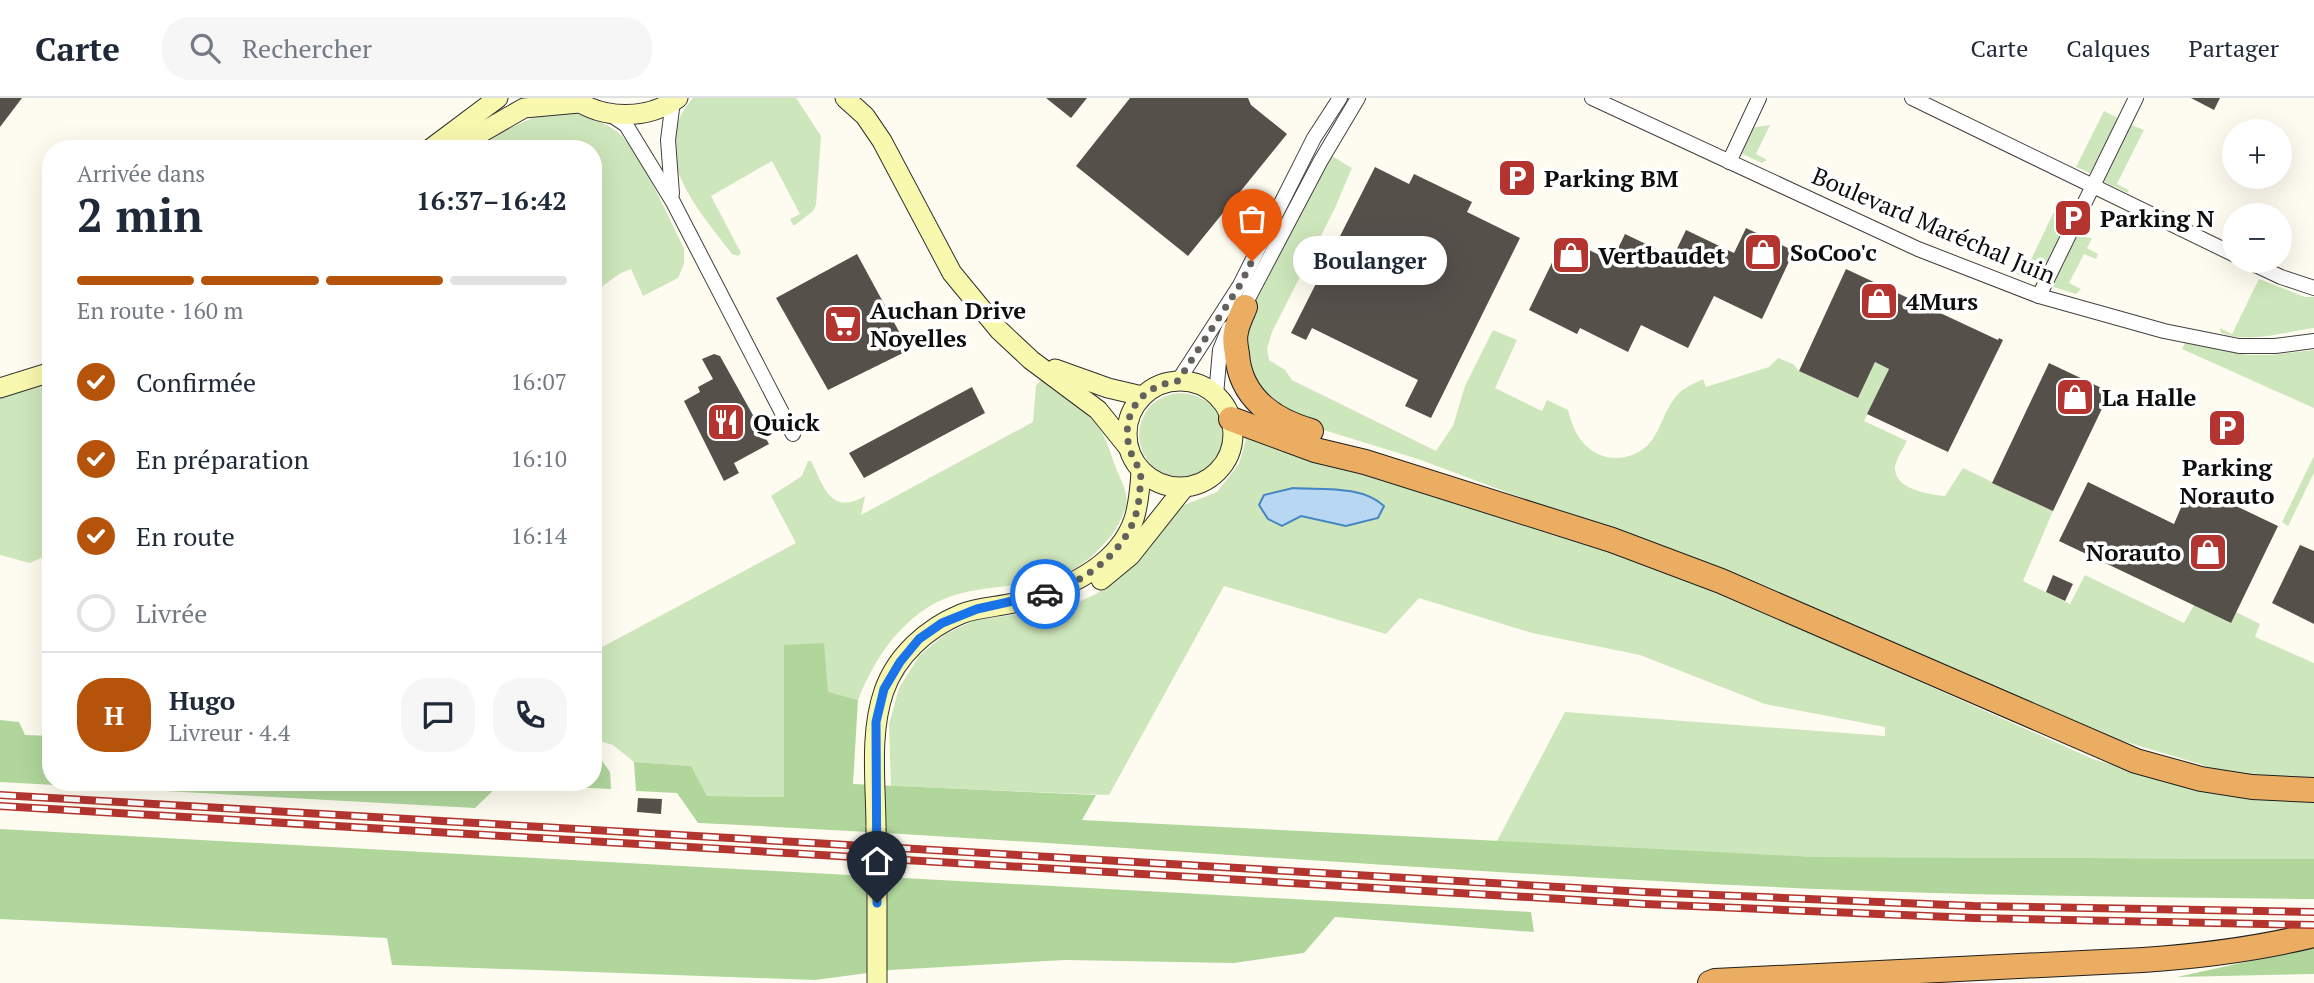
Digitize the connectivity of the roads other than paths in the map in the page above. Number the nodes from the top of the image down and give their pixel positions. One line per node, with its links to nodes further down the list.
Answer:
1 (498, 98): 14 (street)
2 (845, 98): 13 (street)
3 (854, 98): 13 (street)
4 (1340, 98): 27 (street)
5 (1358, 98): 23 (street)
6 (1592, 98): 16 (street, Boulevard Maréchal Juin)
7 (1759, 98): 16 (street)
8 (1912, 98): 17 (street)
9 (2136, 98): 17 (street)
10 (576, 100): 12 (street); 15 (street)
11 (676, 100): 12 (street); 18 (street)
12 (610, 114): 18 (street)
13 (865, 116): 25 (street)
14 (442, 140)
15 (469, 140)
16 (1729, 162): 22 (street, Boulevard Maréchal Juin)
17 (2093, 186): 19 (street); 22 (street)
18 (673, 202): 32 (street)
19 (2222, 249)
20 (2273, 273): 21 (street)
21 (2314, 288)
22 (2039, 296): 24 (street, Boulevard Maréchal Juin)
23 (1245, 307): 29 (street); 34 (highway)
24 (2314, 341)
25 (1031, 360): 30 (street); 33 (street)
26 (42, 375): 28 (street)
27 (1178, 381): 29 (street); 30 (street)
28 (0, 388)
29 (1216, 395): 31 (street)
30 (1142, 396): 33 (street)
31 (1231, 419): 34 (highway); 36 (street)
32 (793, 434)
33 (1128, 446): 35 (street)
34 (1365, 462): 38 (highway)
35 (1141, 471): 36 (street); 37 (street)
36 (1185, 488): 37 (street)
37 (1015, 603): 40 (street, bridge)
38 (2314, 790)
39 (2314, 935): 41 (highway)
40 (877, 979)
41 (1710, 983)

